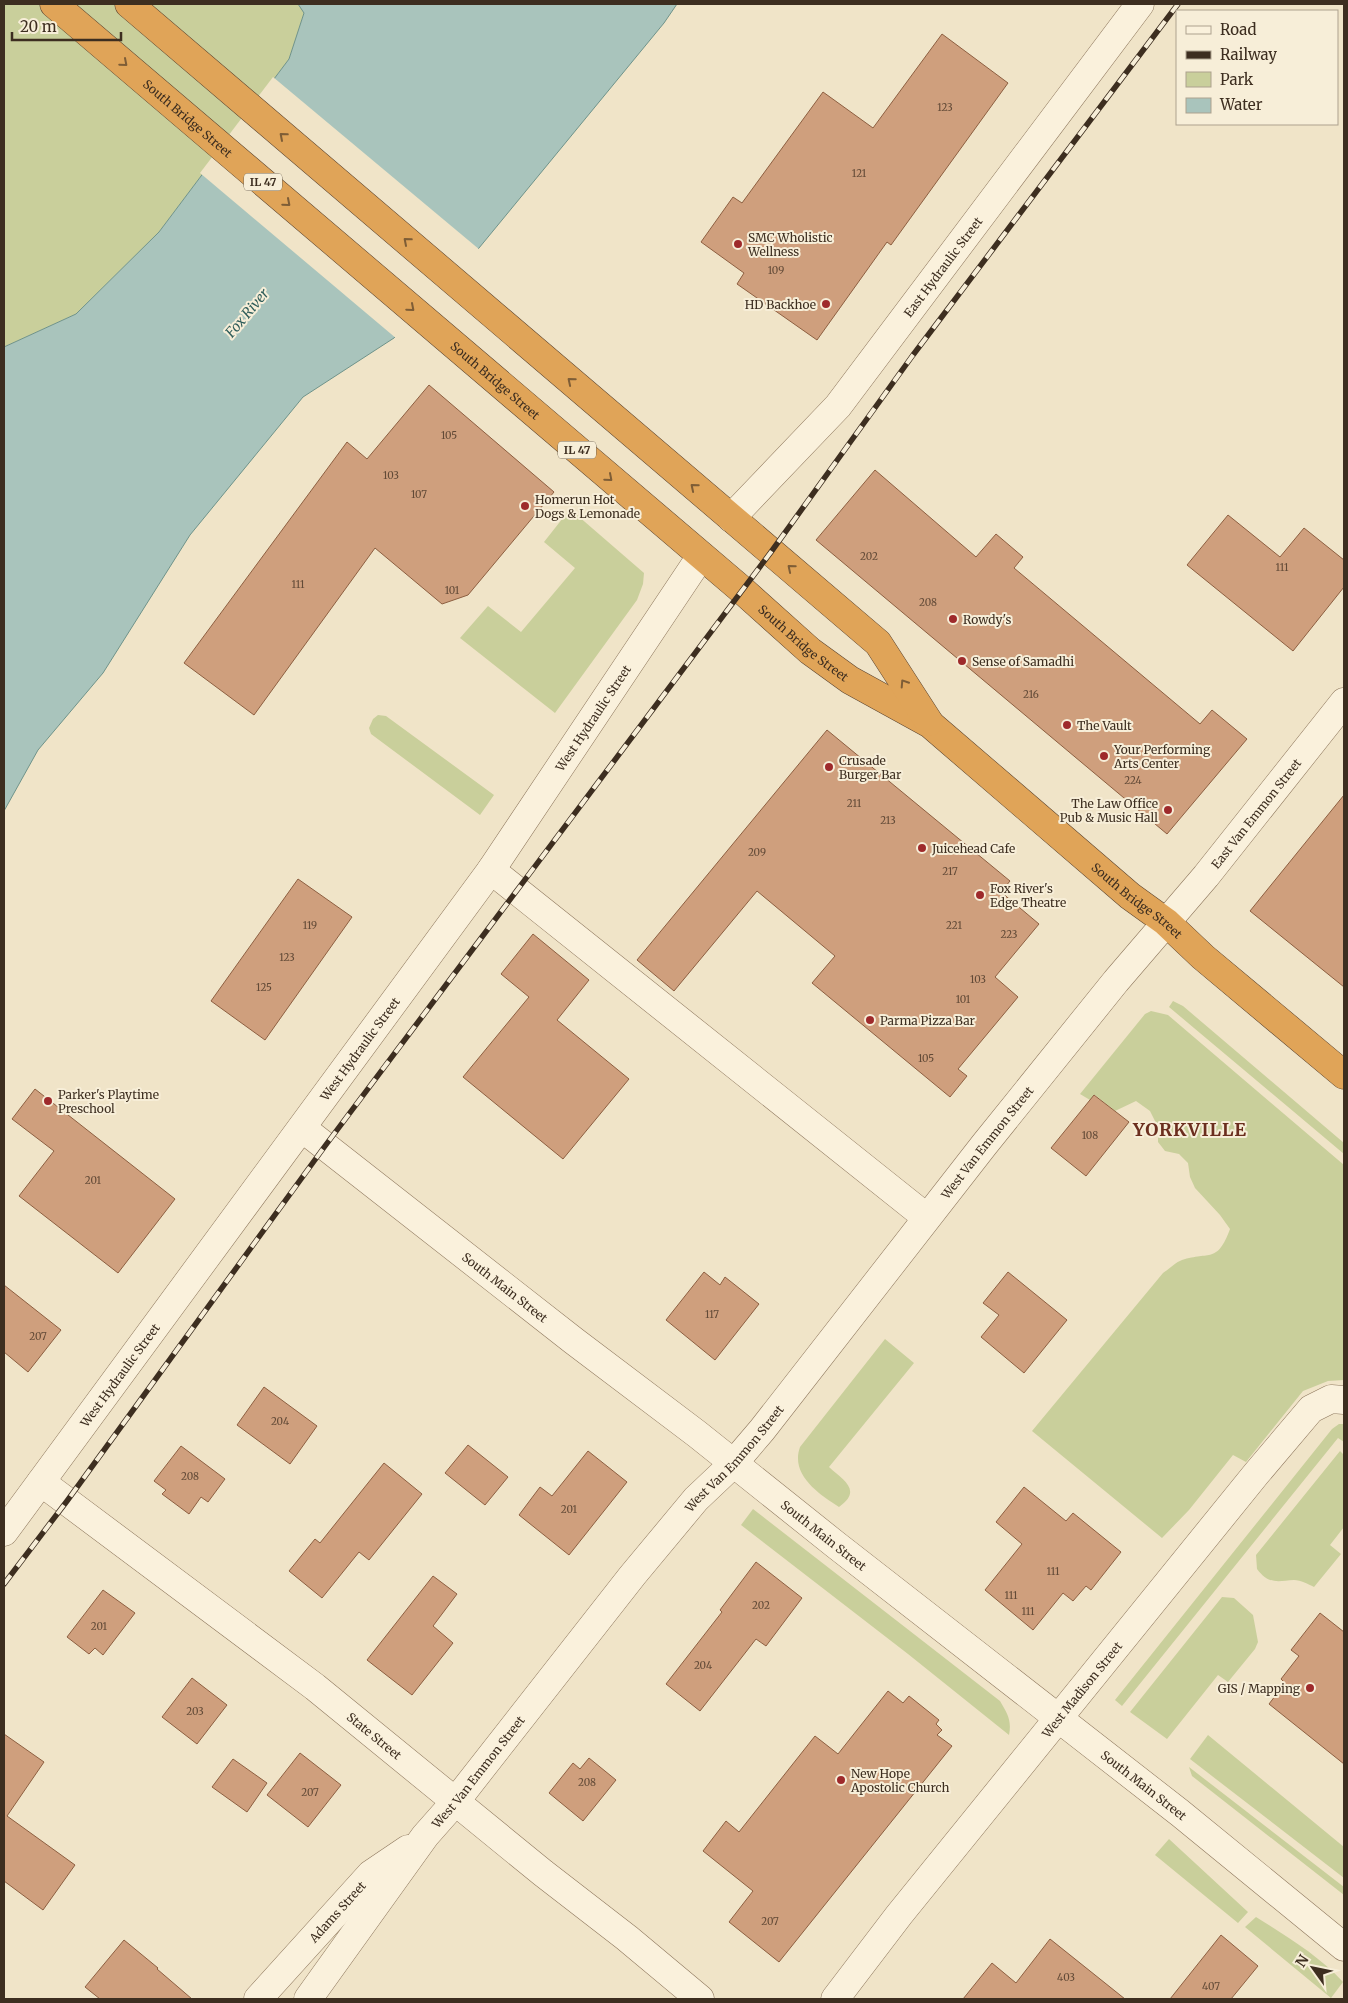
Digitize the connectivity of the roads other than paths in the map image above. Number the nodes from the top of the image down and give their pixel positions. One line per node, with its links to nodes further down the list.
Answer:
1 (129, 4): 4 (highway, South Bridge Street, one-way to 1)
2 (1140, 4): 4 (street, East Hydraulic Street)
3 (64, 12): 5 (highway, South Bridge Street / IL 47, one-way to 5)
4 (732, 518): 7 (highway, South Bridge Street, one-way to 4)
5 (701, 556): 7 (highway, South Bridge Street / IL 47); 8 (street, West Hydraulic Street)
6 (1344, 702): 9 (street, East Van Emmon Street)
7 (930, 724): 9 (highway, South Bridge Street)
8 (491, 870): 11 (street, West Hydraulic Street); 12 (street)
9 (1166, 922): 10 (highway, South Bridge Street); 12 (street, West Van Emmon Street)
10 (1344, 1075)
11 (302, 1128): 14 (street, South Main Street); 15 (street, West Hydraulic Street)
12 (926, 1217): 14 (street, West Van Emmon Street)
13 (1344, 1400): 17 (street, West Madison Street)
14 (733, 1464): 17 (street, South Main Street); 18 (street, West Van Emmon Street)
15 (41, 1482): 16 (street, West Hydraulic Street); 18 (street, State Street)
16 (4, 1532)
17 (1060, 1719): 20 (street, South Main Street); 24 (street, West Madison Street)
18 (455, 1802): 19 (street, West Van Emmon Street); 23 (street, State Street)
19 (425, 1836): 21 (street, Adams Street); 22 (street, West Van Emmon Street)
20 (1344, 1947)
21 (258, 1999)
22 (308, 1999)
23 (700, 1999)
24 (835, 1999)

